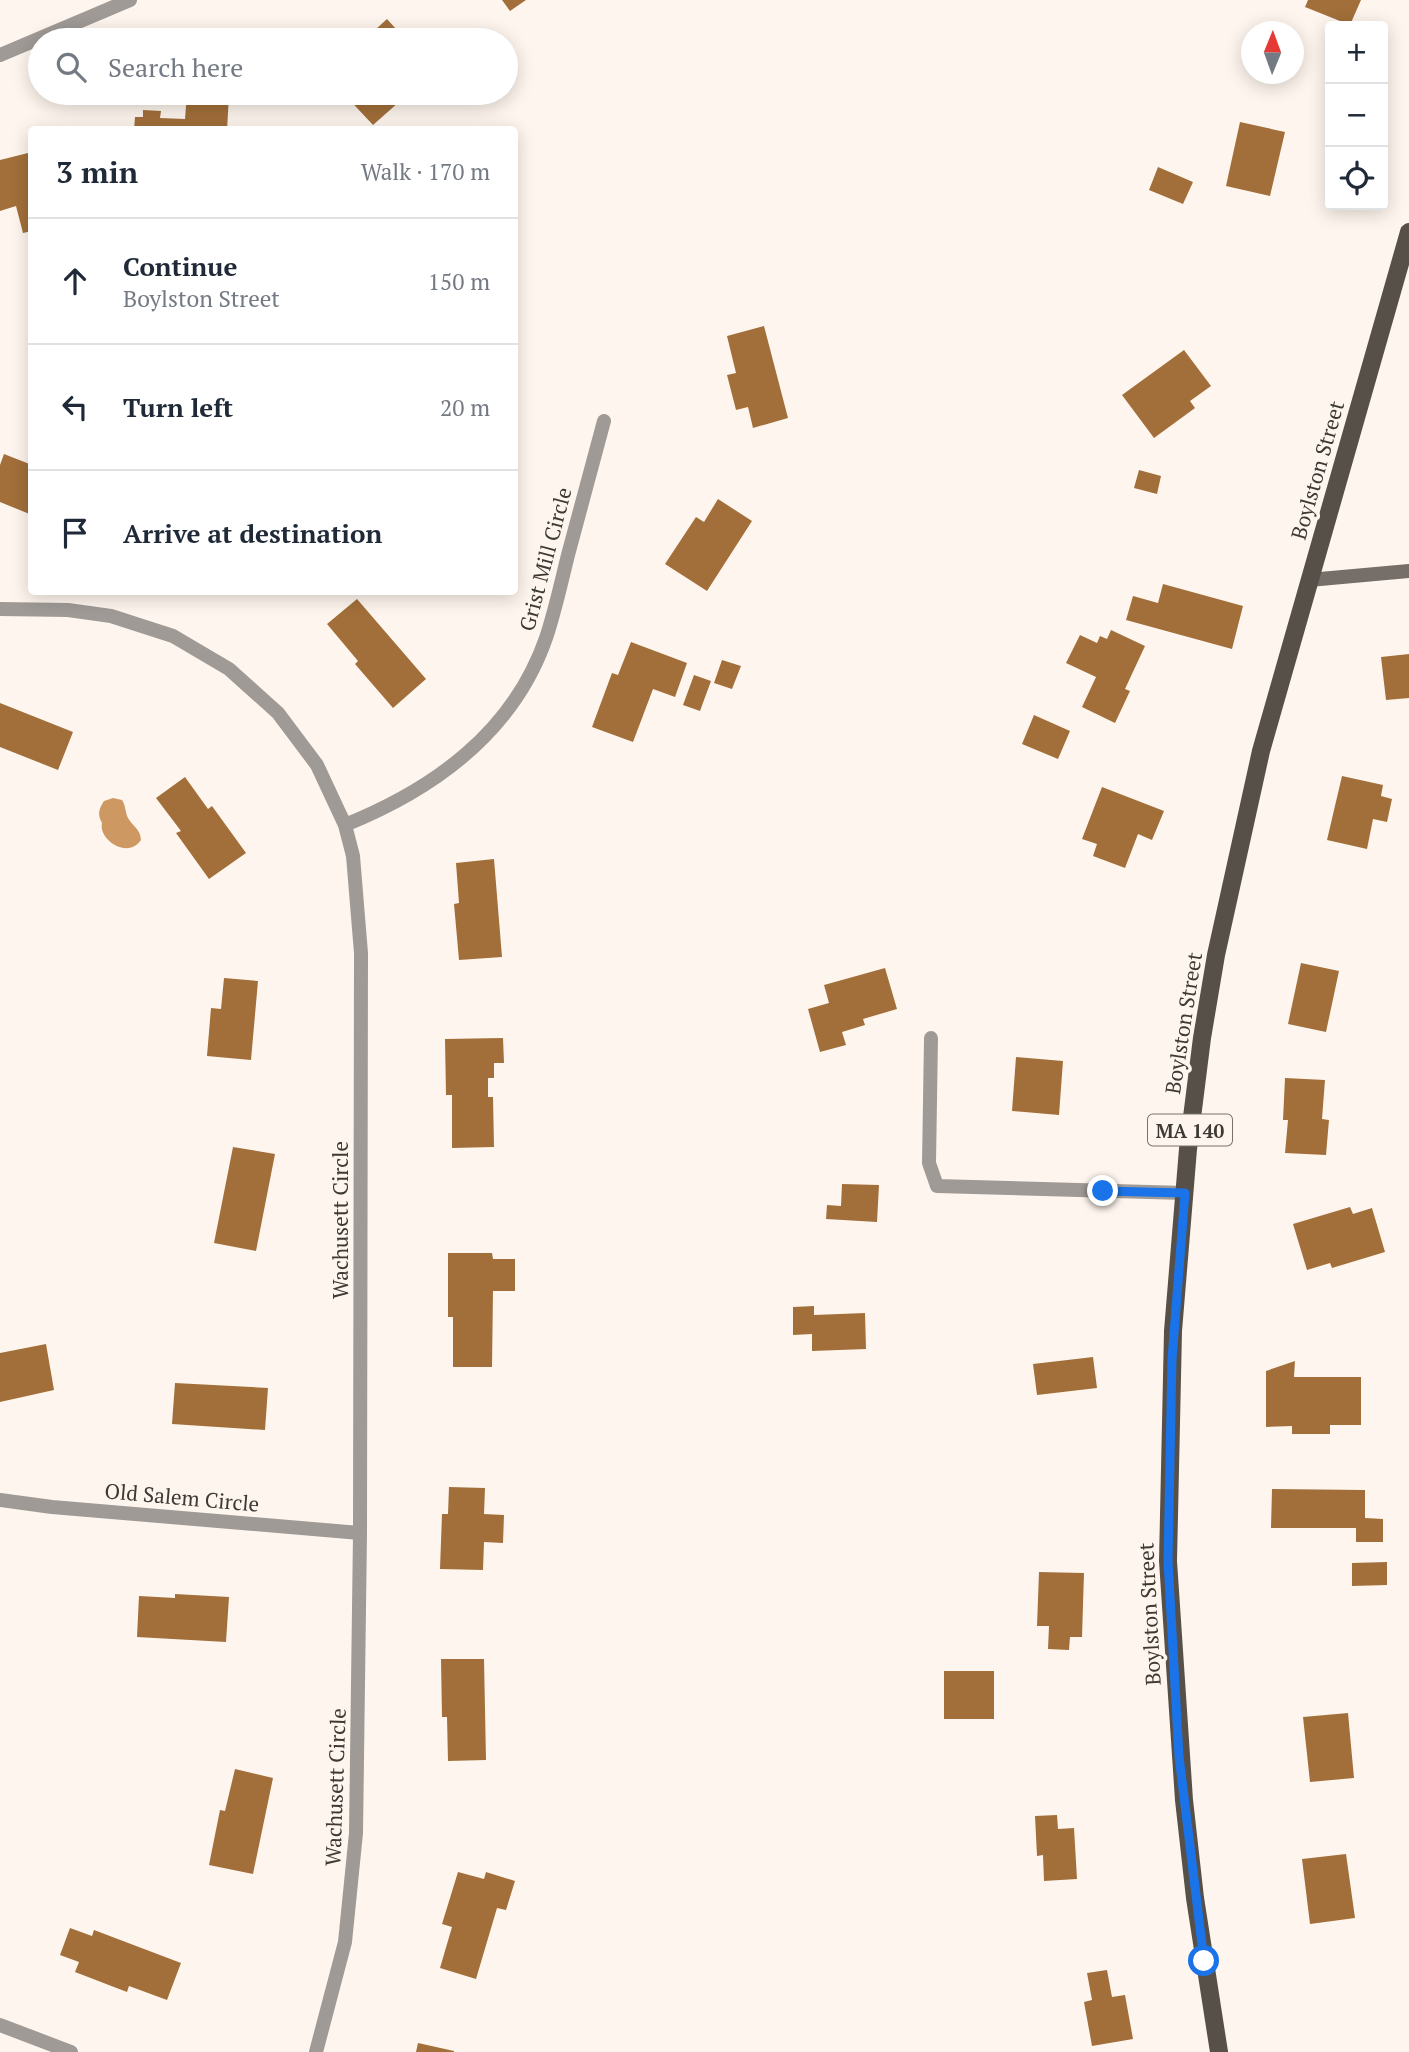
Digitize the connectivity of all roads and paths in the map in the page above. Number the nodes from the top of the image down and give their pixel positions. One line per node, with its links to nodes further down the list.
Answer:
1 (130, 0): 2 (street)
2 (64, 28)
3 (28, 43): 4 (street)
4 (0, 55)
5 (1409, 232): 8 (main road, Boylston Street / MA 140)
6 (604, 421): 10 (street, Grist Mill Circle)
7 (1409, 571): 8 (street)
8 (1309, 580): 12 (main road, Boylston Street / MA 140)
9 (0, 609): 10 (street, Wachusett Circle)
10 (345, 825): 14 (street, Wachusett Circle)
11 (931, 1038): 12 (street)
12 (1185, 1193): 18 (main road, Boylston Street / MA 140)
13 (0, 1500): 14 (street, Old Salem Circle)
14 (360, 1533): 17 (street, Wachusett Circle)
15 (0, 2025): 16 (street)
16 (71, 2052)
17 (316, 2052)
18 (1219, 2052)

